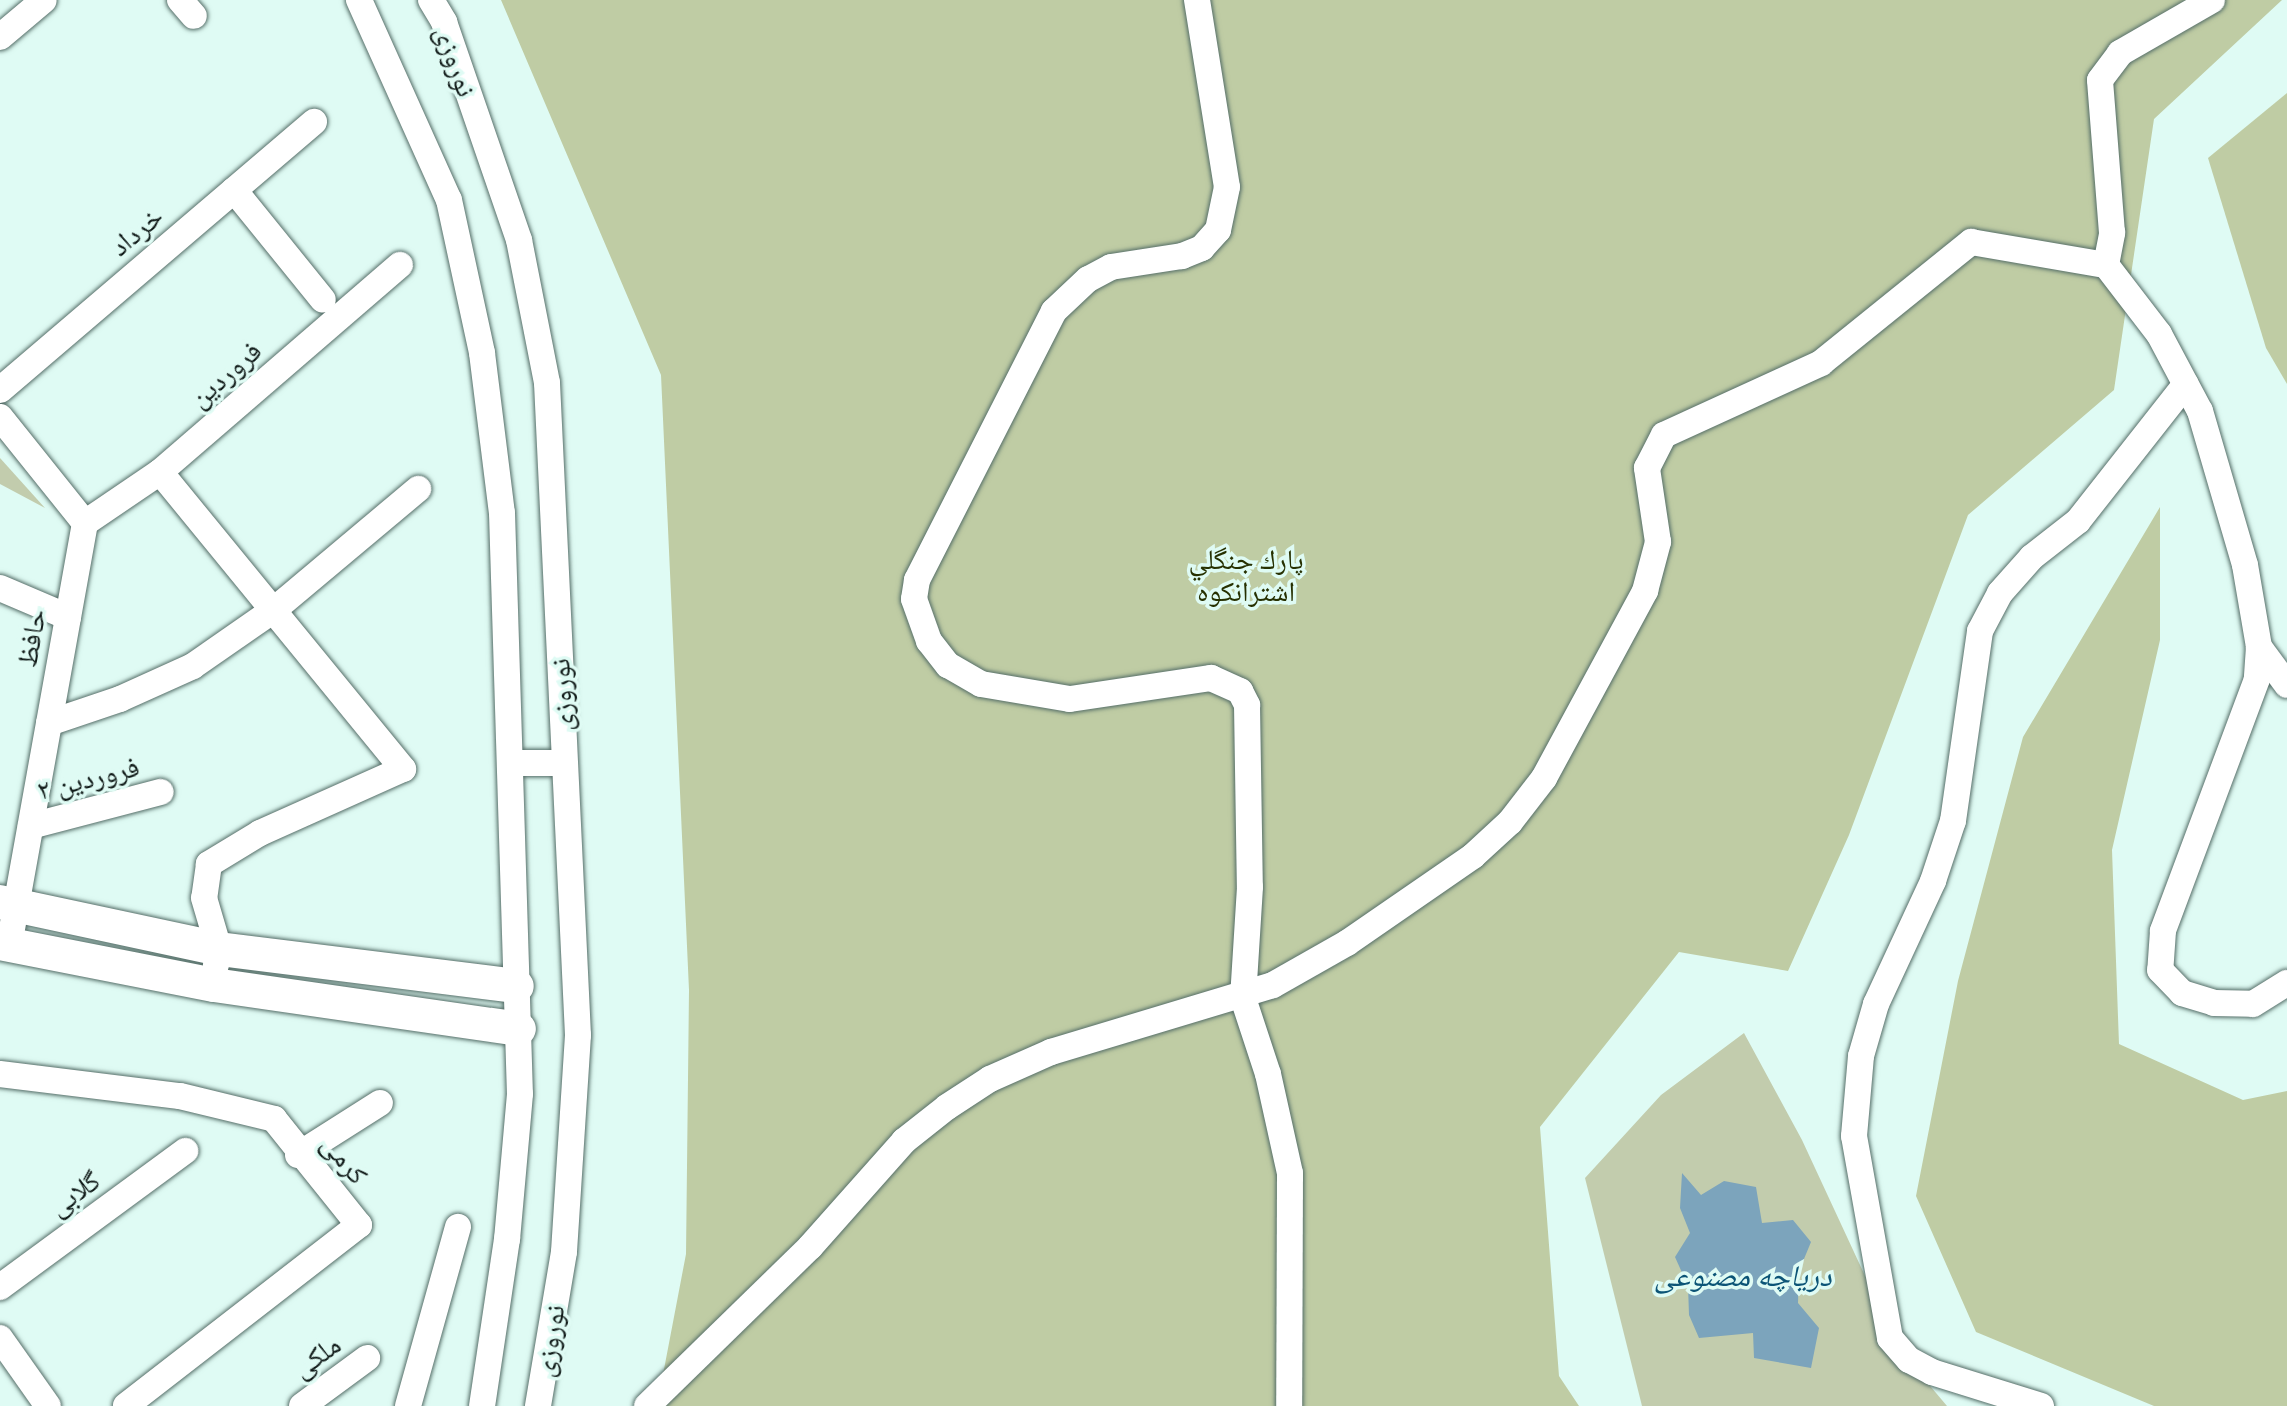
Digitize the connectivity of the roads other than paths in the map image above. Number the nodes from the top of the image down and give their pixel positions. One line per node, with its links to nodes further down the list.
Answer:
1 (44, 0): 6 (street)
2 (359, 0): 24 (street, نوروزی)
3 (431, 0): 25 (street, نوروزی)
4 (1197, 0): 34 (street)
5 (2212, 0): 10 (street)
6 (0, 37)
7 (314, 122): 8 (street, خرداد)
8 (234, 190): 11 (street); 13 (street, خرداد)
9 (400, 265): 15 (street, فروردین)
10 (2106, 265): 12 (street); 34 (street)
11 (323, 300)
12 (2186, 384): 21 (street); 52 (street)
13 (0, 390)
14 (0, 417): 17 (street)
15 (160, 472): 17 (street, فروردین); 19 (street)
16 (418, 489): 19 (street)
17 (85, 523): 20 (street, حافظ)
18 (0, 588): 20 (street)
19 (275, 609): 23 (street); 30 (street)
20 (68, 617): 23 (street, حافظ)
21 (2259, 647): 22 (street); 31 (street)
22 (2287, 685)
23 (49, 723): 27 (street, حافظ)
24 (510, 763): 25 (street); 33 (street, نوروزی)
25 (564, 763): 49 (street, نوروزی)
26 (161, 792): 27 (street, فروردین ۲)
27 (31, 826): 28 (street, حافظ)
28 (8, 904): 29 (street, حافظ); 30 (main road)
29 (4, 944): 32 (main road)
30 (219, 949): 32 (street); 33 (main road)
31 (2287, 983)
32 (214, 985): 35 (main road)
33 (517, 986): 35 (street, نوروزی)
34 (1243, 998): 50 (street); 51 (street)
35 (519, 1029): 48 (street, نوروزی)
36 (4, 1079): 39 (street, کرمی)
37 (380, 1103): 39 (street)
38 (185, 1151): 41 (street, گلابی)
39 (298, 1155): 45 (street, کرمی)
40 (458, 1227): 47 (street)
41 (0, 1287)
42 (0, 1338): 44 (street)
43 (367, 1358): 46 (street, ملکی)
44 (48, 1406)
45 (126, 1406)
46 (302, 1406)
47 (408, 1406)
48 (482, 1406)
49 (538, 1406)
50 (647, 1406)
51 (1289, 1406)
52 (2041, 1406)

